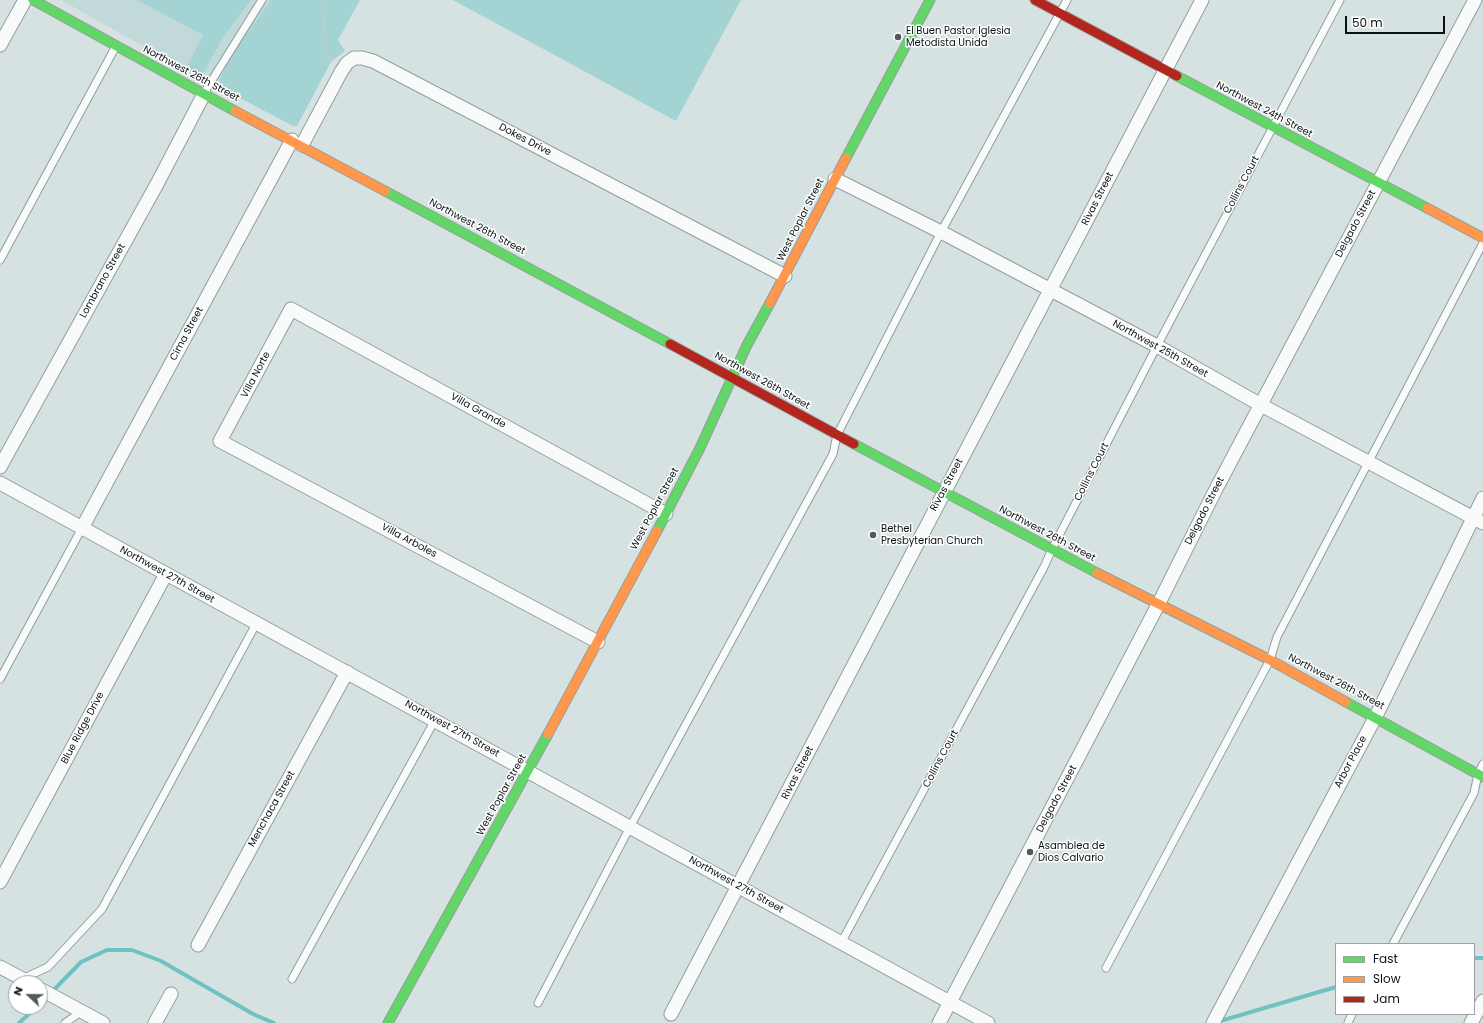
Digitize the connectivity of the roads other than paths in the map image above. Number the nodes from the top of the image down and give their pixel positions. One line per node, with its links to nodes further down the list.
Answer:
1 (25, 0): 11 (street)
2 (33, 0): 12 (street, Northwest 26th Street)
3 (262, 0): 14 (lane)
4 (930, 0): 17 (street, West Poplar Street)
5 (1035, 0): 10 (street, Northwest 24th Street)
6 (1067, 0): 10 (lane)
7 (1202, 0): 13 (street, Rivas Street)
8 (1340, 0): 15 (lane, Collins Court)
9 (1475, 0): 18 (street, Delgado Street)
10 (1060, 13): 13 (street, Northwest 24th Street); 19 (lane)
11 (0, 45)
12 (116, 45): 14 (street, Northwest 26th Street); 22 (lane)
13 (1165, 70): 15 (street, Northwest 24th Street); 24 (street, Rivas Street)
14 (204, 94): 16 (street, Northwest 26th Street); 32 (street, Lombrano Street)
15 (1272, 127): 18 (street, Northwest 24th Street); 26 (lane, Collins Court)
16 (297, 142): 23 (street, Dokes Drive); 27 (street, Northwest 26th Street); 38 (street, Cima Street)
17 (834, 179): 19 (street, Northwest 25th Street); 23 (street, West Poplar Street)
18 (1377, 183): 20 (street, Northwest 24th Street); 28 (street, Delgado Street)
19 (941, 232): 24 (street, Northwest 25th Street); 29 (lane)
20 (1483, 238)
21 (1483, 243): 31 (lane)
22 (0, 260)
23 (785, 276): 27 (street, West Poplar Street)
24 (1051, 290): 26 (street, Northwest 25th Street); 34 (street, Rivas Street)
25 (291, 309): 30 (street, Villa Norte); 36 (street, Villa Grande)
26 (1157, 346): 28 (street, Northwest 25th Street); 39 (lane, Collins Court)
27 (732, 377): 29 (street, Northwest 26th Street); 36 (street, West Poplar Street)
28 (1261, 405): 31 (street, Northwest 25th Street); 41 (street, Delgado Street)
29 (837, 436): 34 (street, Northwest 26th Street); 52 (lane)
30 (220, 441): 43 (street, Villa Arboles)
31 (1368, 461): 37 (street, Northwest 25th Street); 44 (lane)
32 (0, 467)
33 (0, 483): 38 (street, Northwest 27th Street)
34 (944, 491): 39 (street, Northwest 26th Street); 54 (street, Rivas Street)
35 (1483, 498): 37 (street, Arbor Place)
36 (666, 514): 43 (street, West Poplar Street)
37 (1478, 521): 47 (street, Arbor Place)
38 (82, 528): 40 (street, Northwest 27th Street); 46 (lane)
39 (1052, 550): 41 (street, Northwest 26th Street); 55 (lane, Collins Court)
40 (166, 574): 42 (street, Northwest 27th Street); 53 (street, Blue Ridge Drive)
41 (1158, 605): 44 (street, Northwest 26th Street); 67 (street, Delgado Street)
42 (256, 624): 45 (street, Northwest 27th Street); 61 (lane)
43 (598, 642): 50 (street, West Poplar Street)
44 (1270, 660): 47 (street, Northwest 26th Street); 59 (lane)
45 (347, 672): 48 (street, Northwest 27th Street); 57 (street, Menchaca Street)
46 (0, 679)
47 (1376, 716): 51 (street, Northwest 26th Street); 76 (street, Arbor Place)
48 (435, 720): 50 (street, Northwest 27th Street); 62 (lane)
49 (1483, 764): 51 (lane)
50 (528, 771): 52 (street, Northwest 27th Street); 73 (street, West Poplar Street)
51 (1480, 775): 56 (lane)
52 (630, 827): 54 (street, Northwest 27th Street); 66 (lane)
53 (0, 882)
54 (739, 886): 55 (street, Northwest 27th Street); 69 (street, Rivas Street)
55 (842, 943): 67 (street, Northwest 27th Street)
56 (1394, 943)
57 (198, 945)
58 (0, 967): 60 (street)
59 (1106, 968)
60 (15, 975)
61 (35, 975)
62 (292, 979)
63 (48, 993): 68 (street)
64 (170, 994): 72 (street)
65 (1483, 1001): 77 (street)
66 (538, 1003)
67 (950, 1003): 74 (street, Delgado Street); 75 (street, Northwest 27th Street)
68 (82, 1011): 70 (lane); 71 (street)
69 (671, 1014)
70 (65, 1023)
71 (103, 1023)
72 (155, 1023)
73 (388, 1023)
74 (939, 1023)
75 (988, 1023)
76 (1213, 1023)
77 (1471, 1023)

